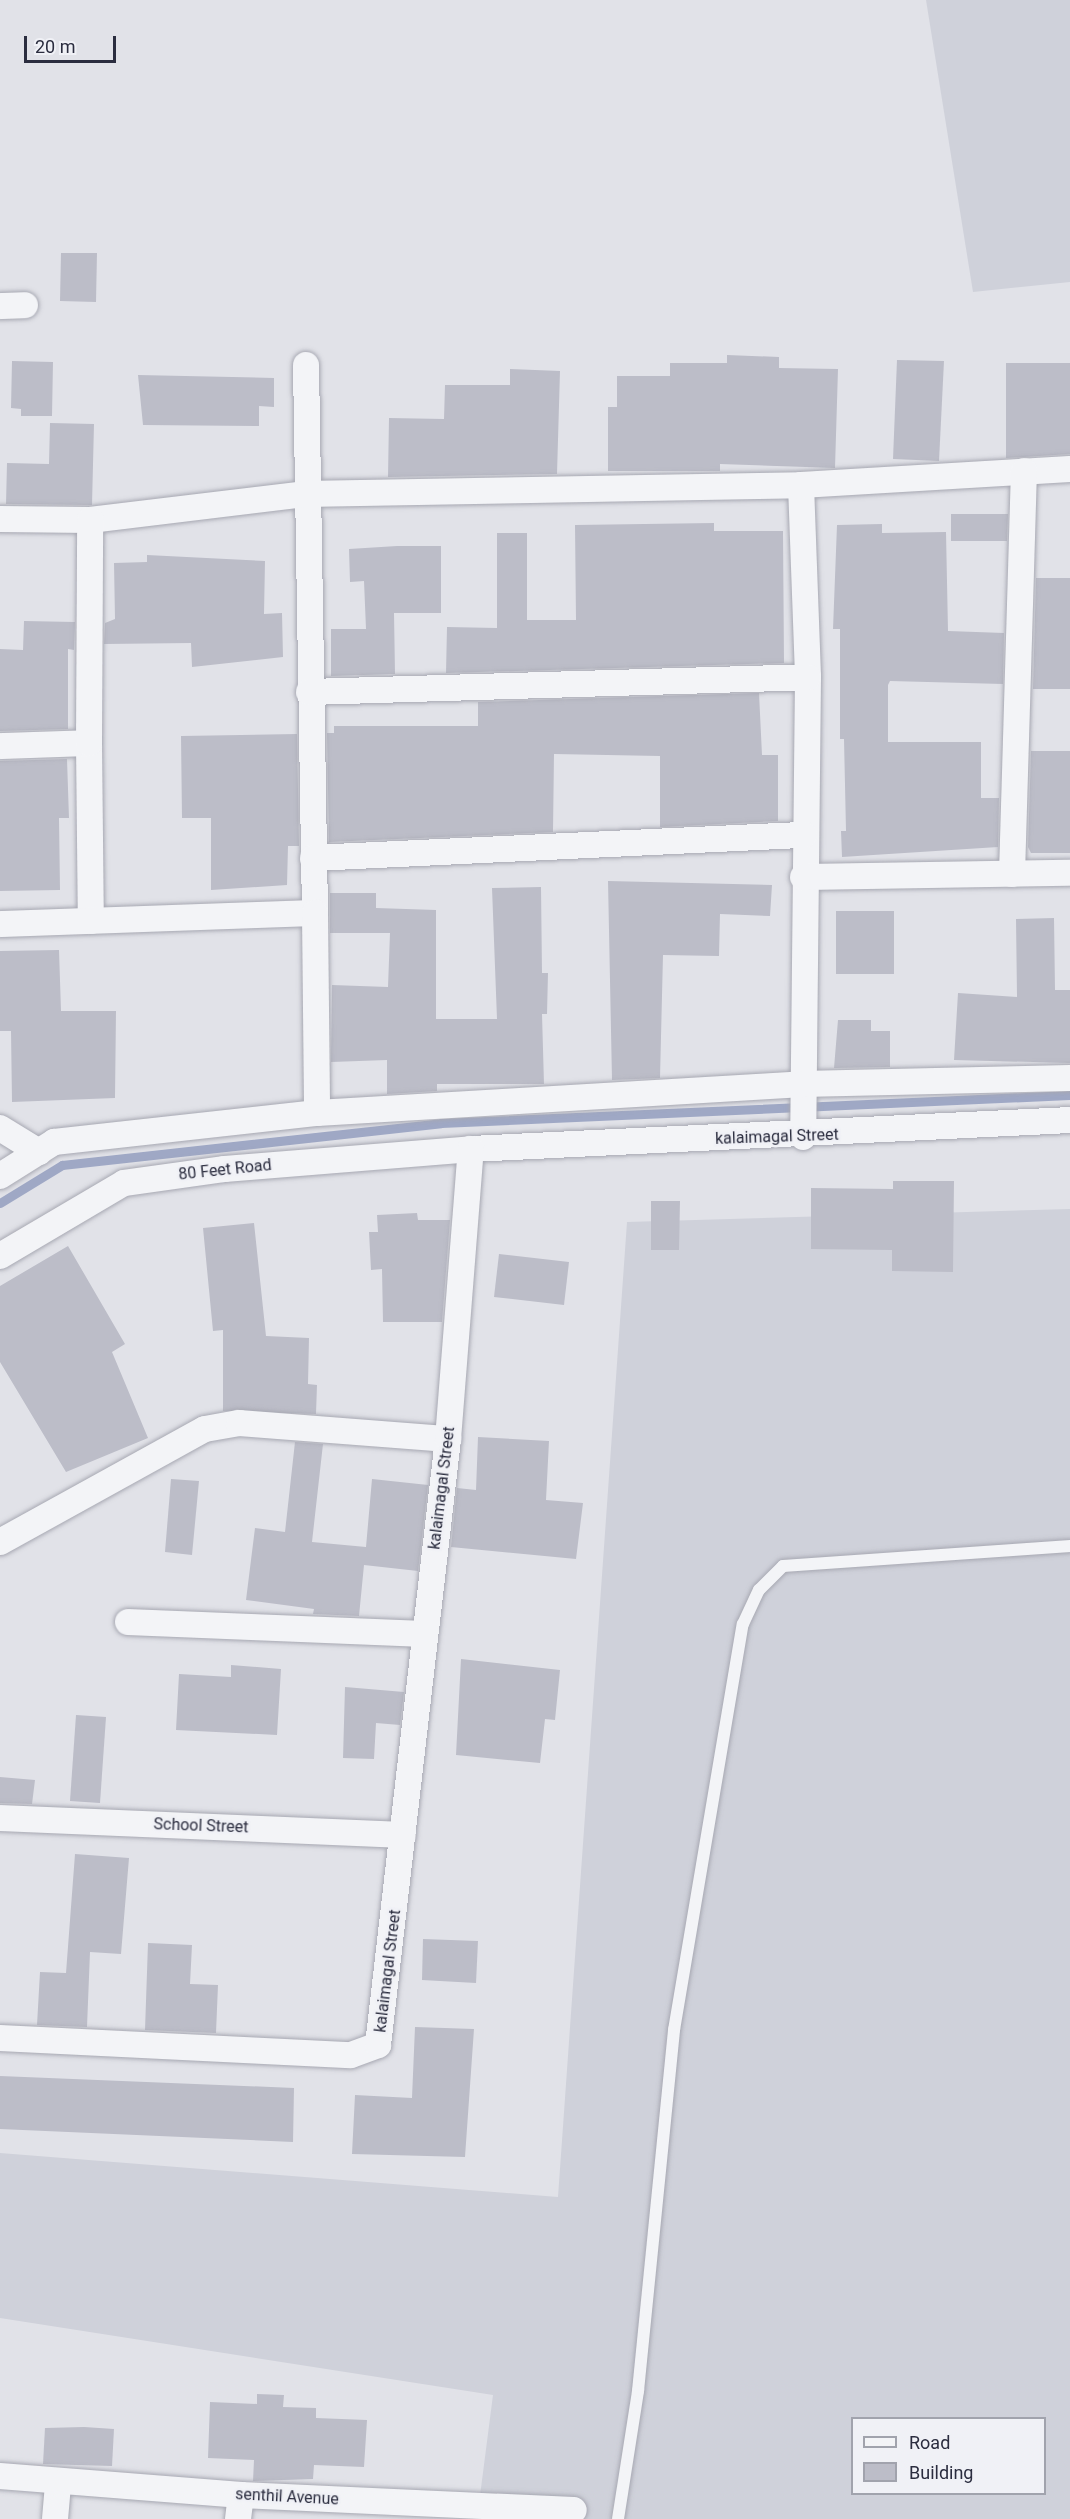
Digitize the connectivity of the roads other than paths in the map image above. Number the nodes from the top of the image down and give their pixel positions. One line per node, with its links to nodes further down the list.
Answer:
1 (25, 305): 2 (street)
2 (0, 306)
3 (306, 365): 7 (street)
4 (1070, 469): 5 (street)
5 (1024, 471): 6 (street); 17 (street)
6 (801, 484): 7 (street); 10 (street)
7 (304, 494): 9 (street); 11 (street)
8 (0, 519): 9 (street)
9 (90, 520): 12 (street)
10 (808, 677): 11 (street); 14 (street)
11 (309, 692): 15 (street)
12 (89, 743): 13 (street); 20 (street)
13 (0, 746)
14 (804, 835): 15 (street); 18 (street)
15 (312, 858): 19 (street)
16 (1070, 873): 17 (street)
17 (1012, 874): 18 (street)
18 (803, 877): 23 (street)
19 (315, 913): 20 (street); 24 (street)
20 (91, 921): 21 (street)
21 (0, 924)
22 (1070, 1078): 23 (street)
23 (803, 1086): 24 (street); 27 (street)
24 (317, 1113): 29 (street)
25 (1070, 1120): 27 (street, kalaimagal Street)
26 (0, 1128): 29 (street)
27 (803, 1133): 28 (street, kalaimagal Street)
28 (471, 1149): 31 (street, 80 Feet Road); 32 (street, kalaimagal Street)
29 (39, 1152): 30 (street)
30 (0, 1176)
31 (0, 1256)
32 (448, 1439): 33 (street); 36 (street, kalaimagal Street)
33 (0, 1542)
34 (1070, 1546): 45 (lane)
35 (128, 1622): 36 (street)
36 (424, 1634): 38 (street, kalaimagal Street)
37 (0, 1818): 38 (street, School Street)
38 (403, 1835): 39 (street, kalaimagal Street)
39 (0, 2038)
40 (0, 2476): 41 (street, senthil Avenue)
41 (58, 2483): 42 (street, senthil Avenue); 44 (street)
42 (239, 2507): 43 (street, senthil Avenue)
43 (574, 2510)
44 (55, 2519)
45 (618, 2519)

